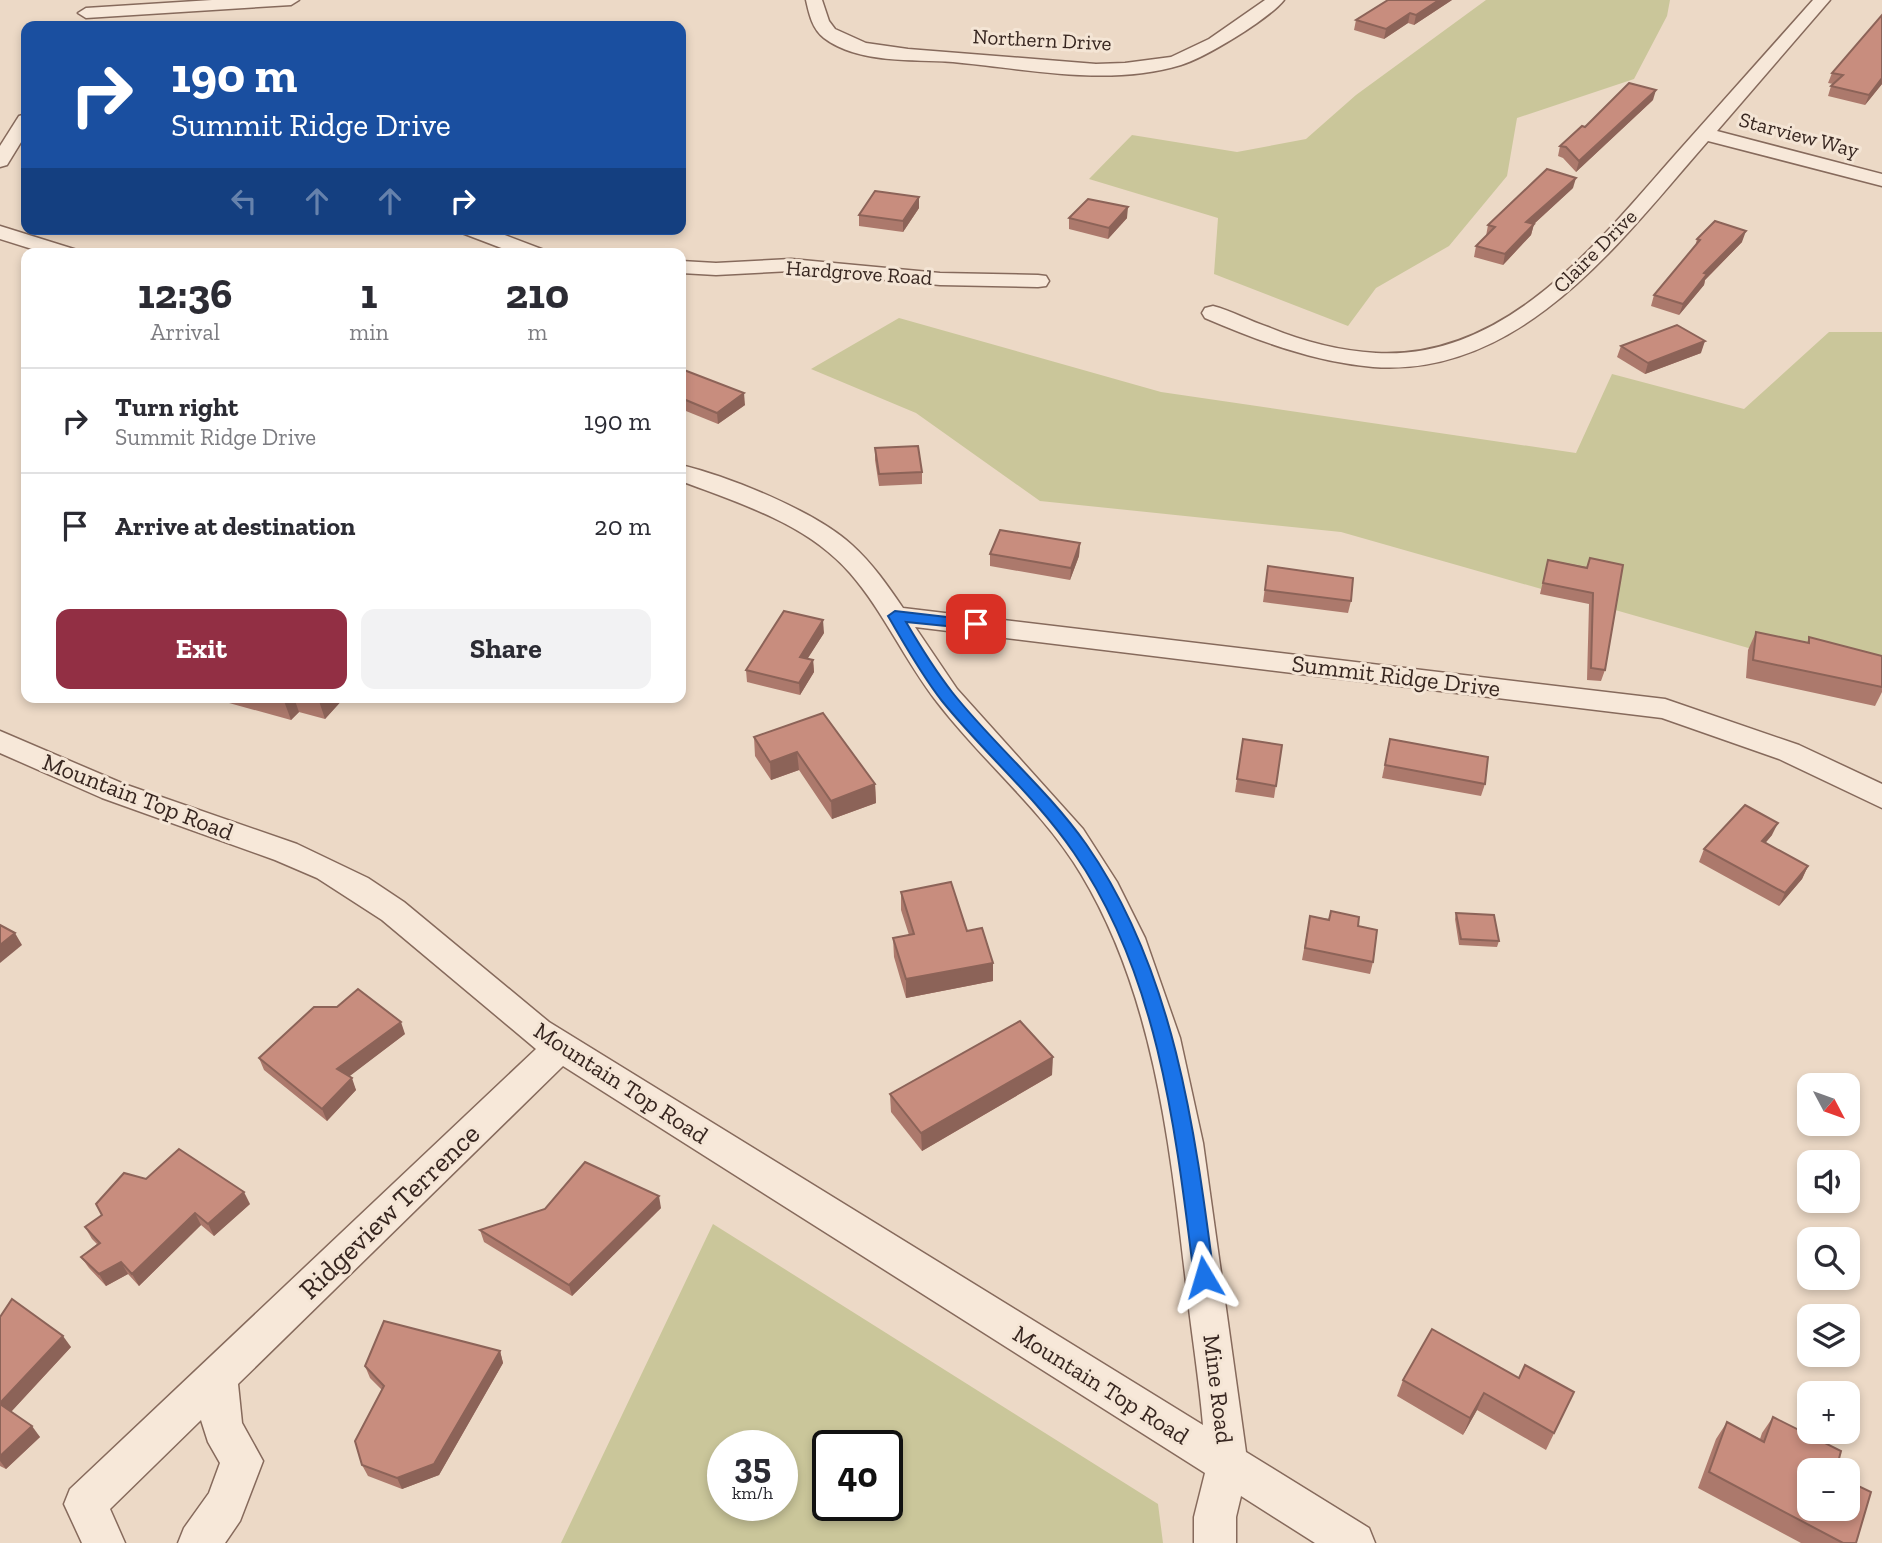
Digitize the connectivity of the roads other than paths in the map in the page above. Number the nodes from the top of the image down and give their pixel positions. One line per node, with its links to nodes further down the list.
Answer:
1 (291, 0): 5 (street)
2 (814, 0): 3 (street, Northern Drive)
3 (1276, 0)
4 (1822, 0): 9 (street, Claire Drive)
5 (86, 13)
6 (21, 114): 7 (street)
7 (0, 118)
8 (21, 128): 10 (street)
9 (1705, 134): 11 (street, Starview Way); 19 (street, Claire Drive)
10 (0, 161)
11 (1882, 180)
12 (21, 229): 13 (street)
13 (0, 231): 15 (street)
14 (485, 235): 16 (street)
15 (52, 248)
16 (521, 248)
17 (686, 267): 18 (street, Hardgrove Road)
18 (1038, 281)
19 (1213, 313)
20 (686, 474): 21 (street, Mine Road)
21 (895, 616): 23 (street, Summit Ridge Drive); 26 (street, Mine Road)
22 (0, 741): 24 (street, Mountain Top Road)
23 (1882, 797)
24 (560, 1047): 25 (street, Ridgeview Terrence); 26 (street, Mountain Top Road)
25 (217, 1375): 28 (street, Ridgeview Terrence); 29 (street)
26 (1227, 1465): 27 (street); 30 (street, Mountain Top Road)
27 (1209, 1535)
28 (104, 1543)
29 (200, 1543)
30 (1354, 1543)

